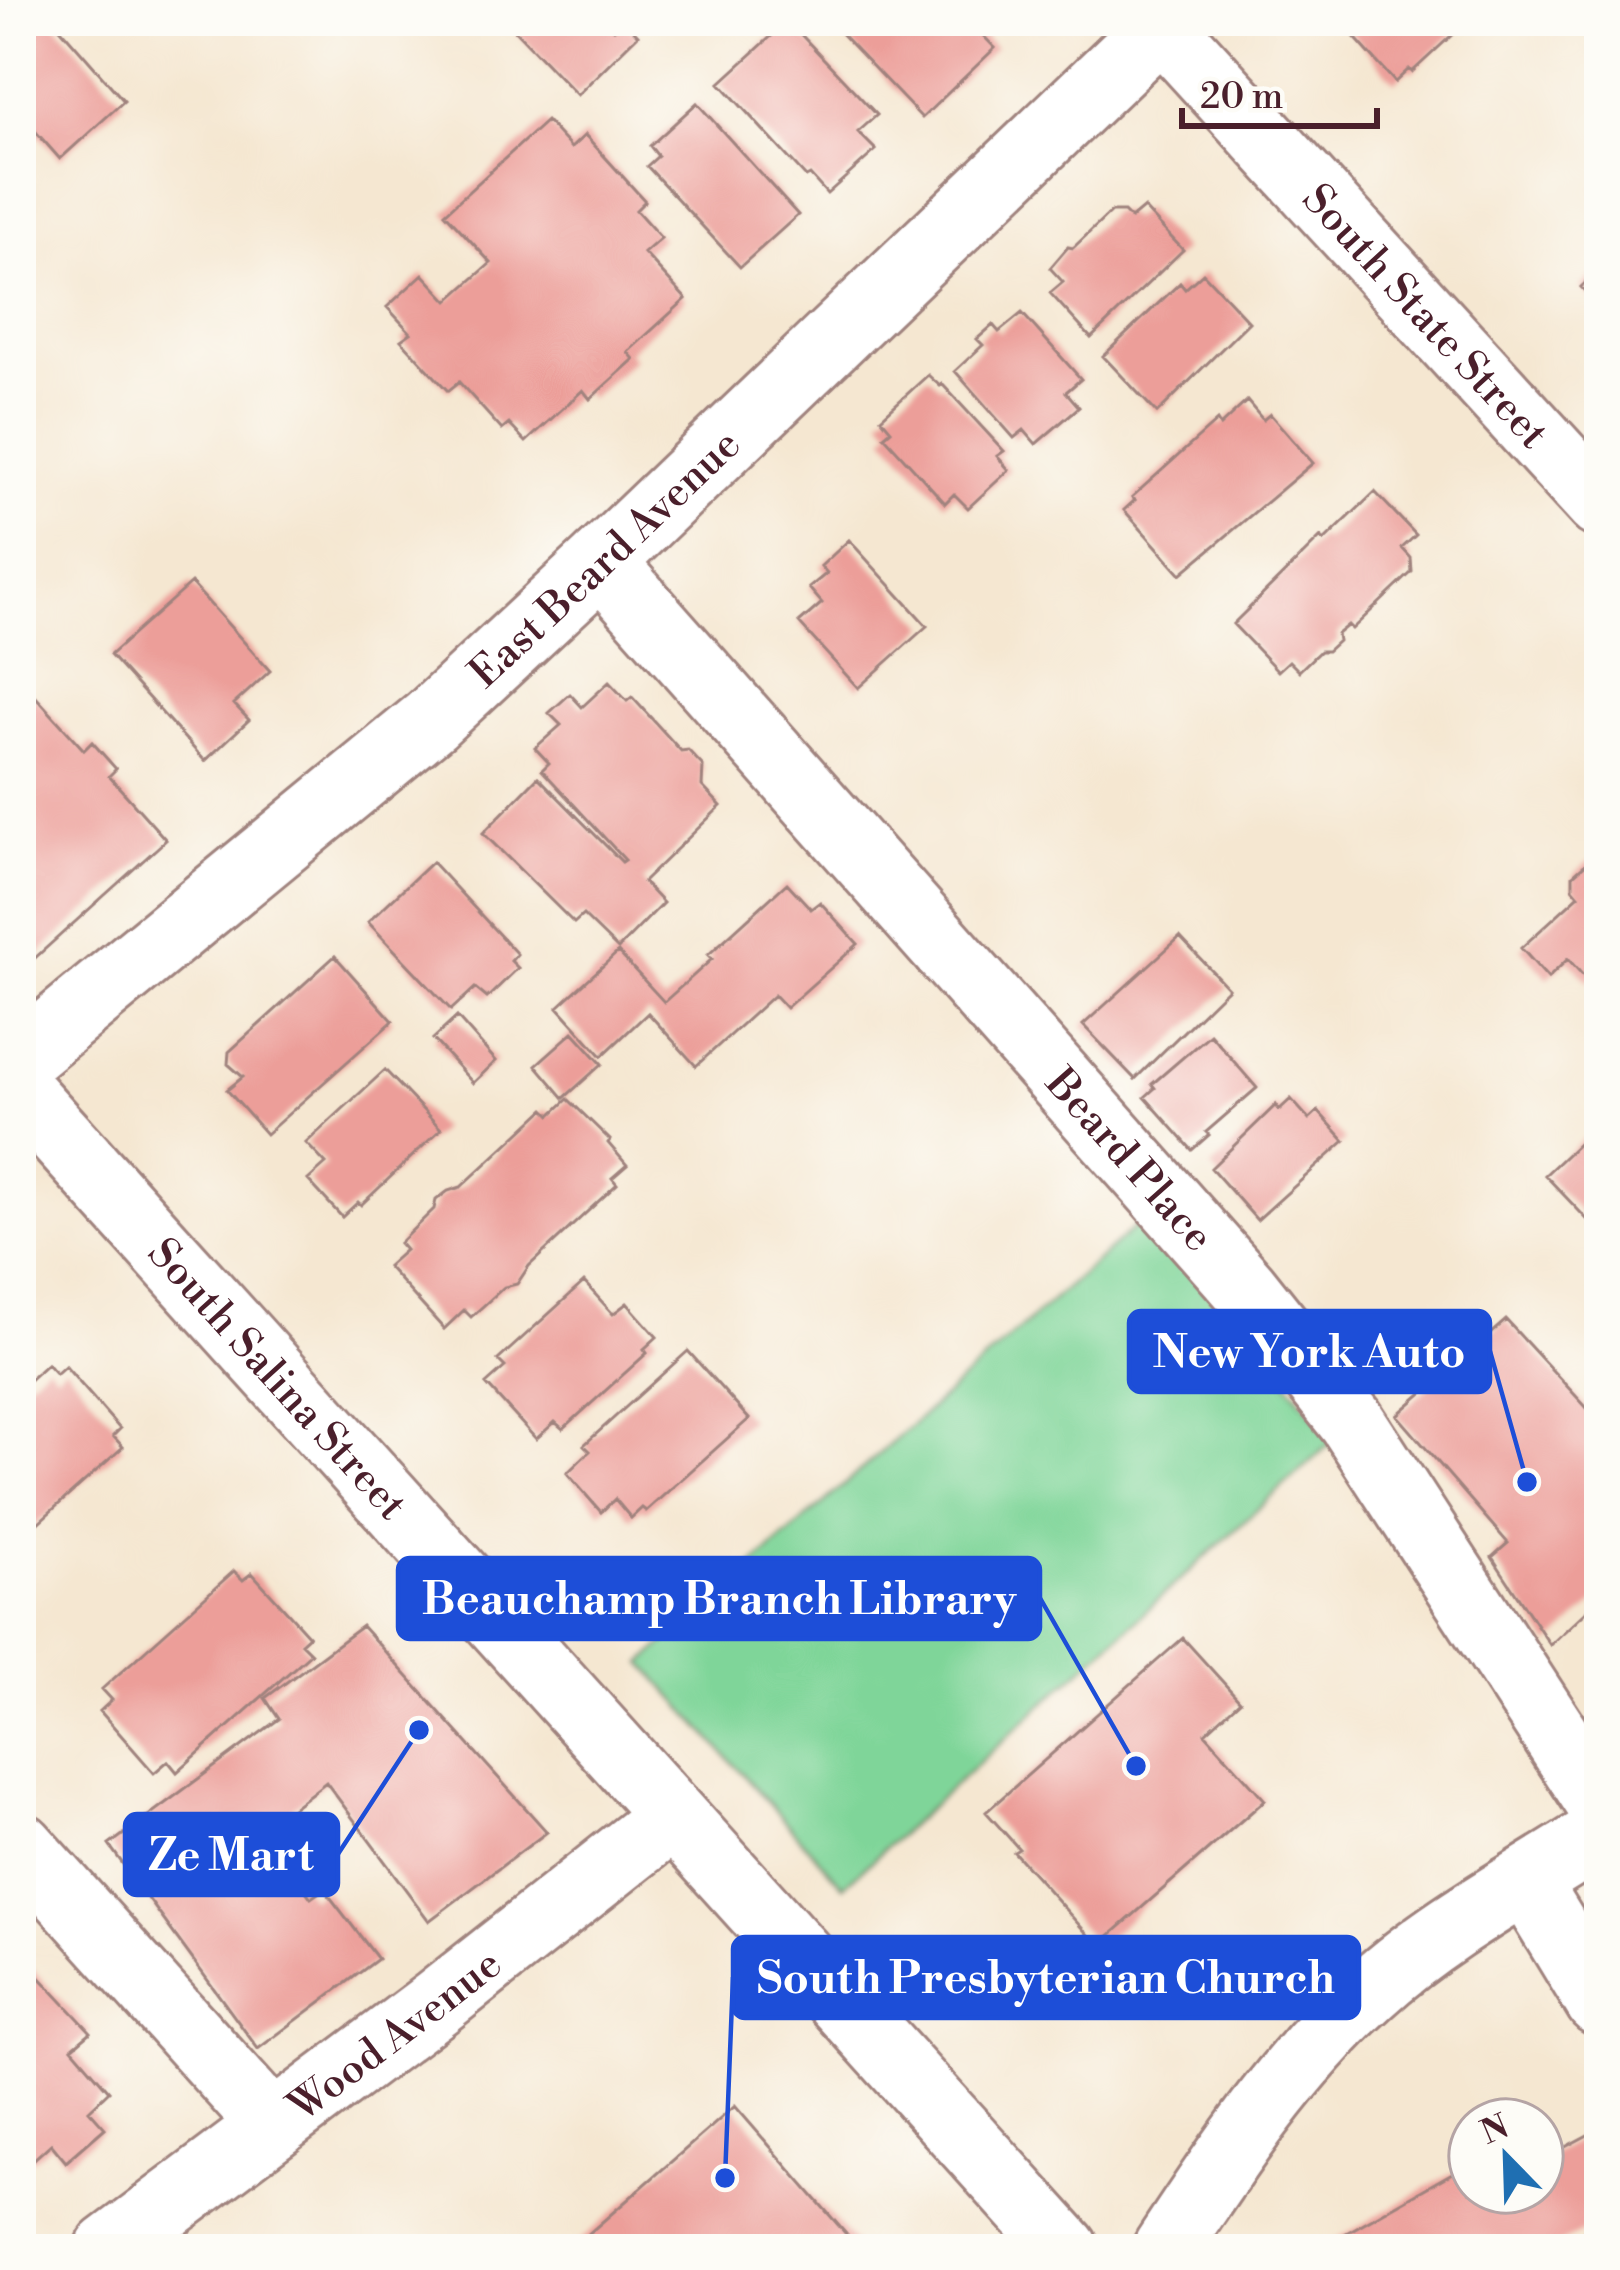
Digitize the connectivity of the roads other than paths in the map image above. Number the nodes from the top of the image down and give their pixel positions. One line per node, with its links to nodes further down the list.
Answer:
1 (1159, 23): 2 (street, South State Street); 3 (street, East Beard Avenue)
2 (1599, 504)
3 (601, 562): 4 (street, East Beard Avenue); 6 (street, Beard Place)
4 (21, 1057)
5 (21, 1093): 7 (street, South Salina Street)
6 (1599, 1802)
7 (673, 1816): 12 (street, Wood Avenue); 14 (street, South Salina Street)
8 (1599, 1835): 10 (street)
9 (21, 1846): 12 (street)
10 (1526, 1882): 11 (street); 15 (street)
11 (1599, 2002)
12 (273, 2126): 13 (street, Wood Avenue)
13 (109, 2249)
14 (1065, 2249)
15 (1166, 2249)

